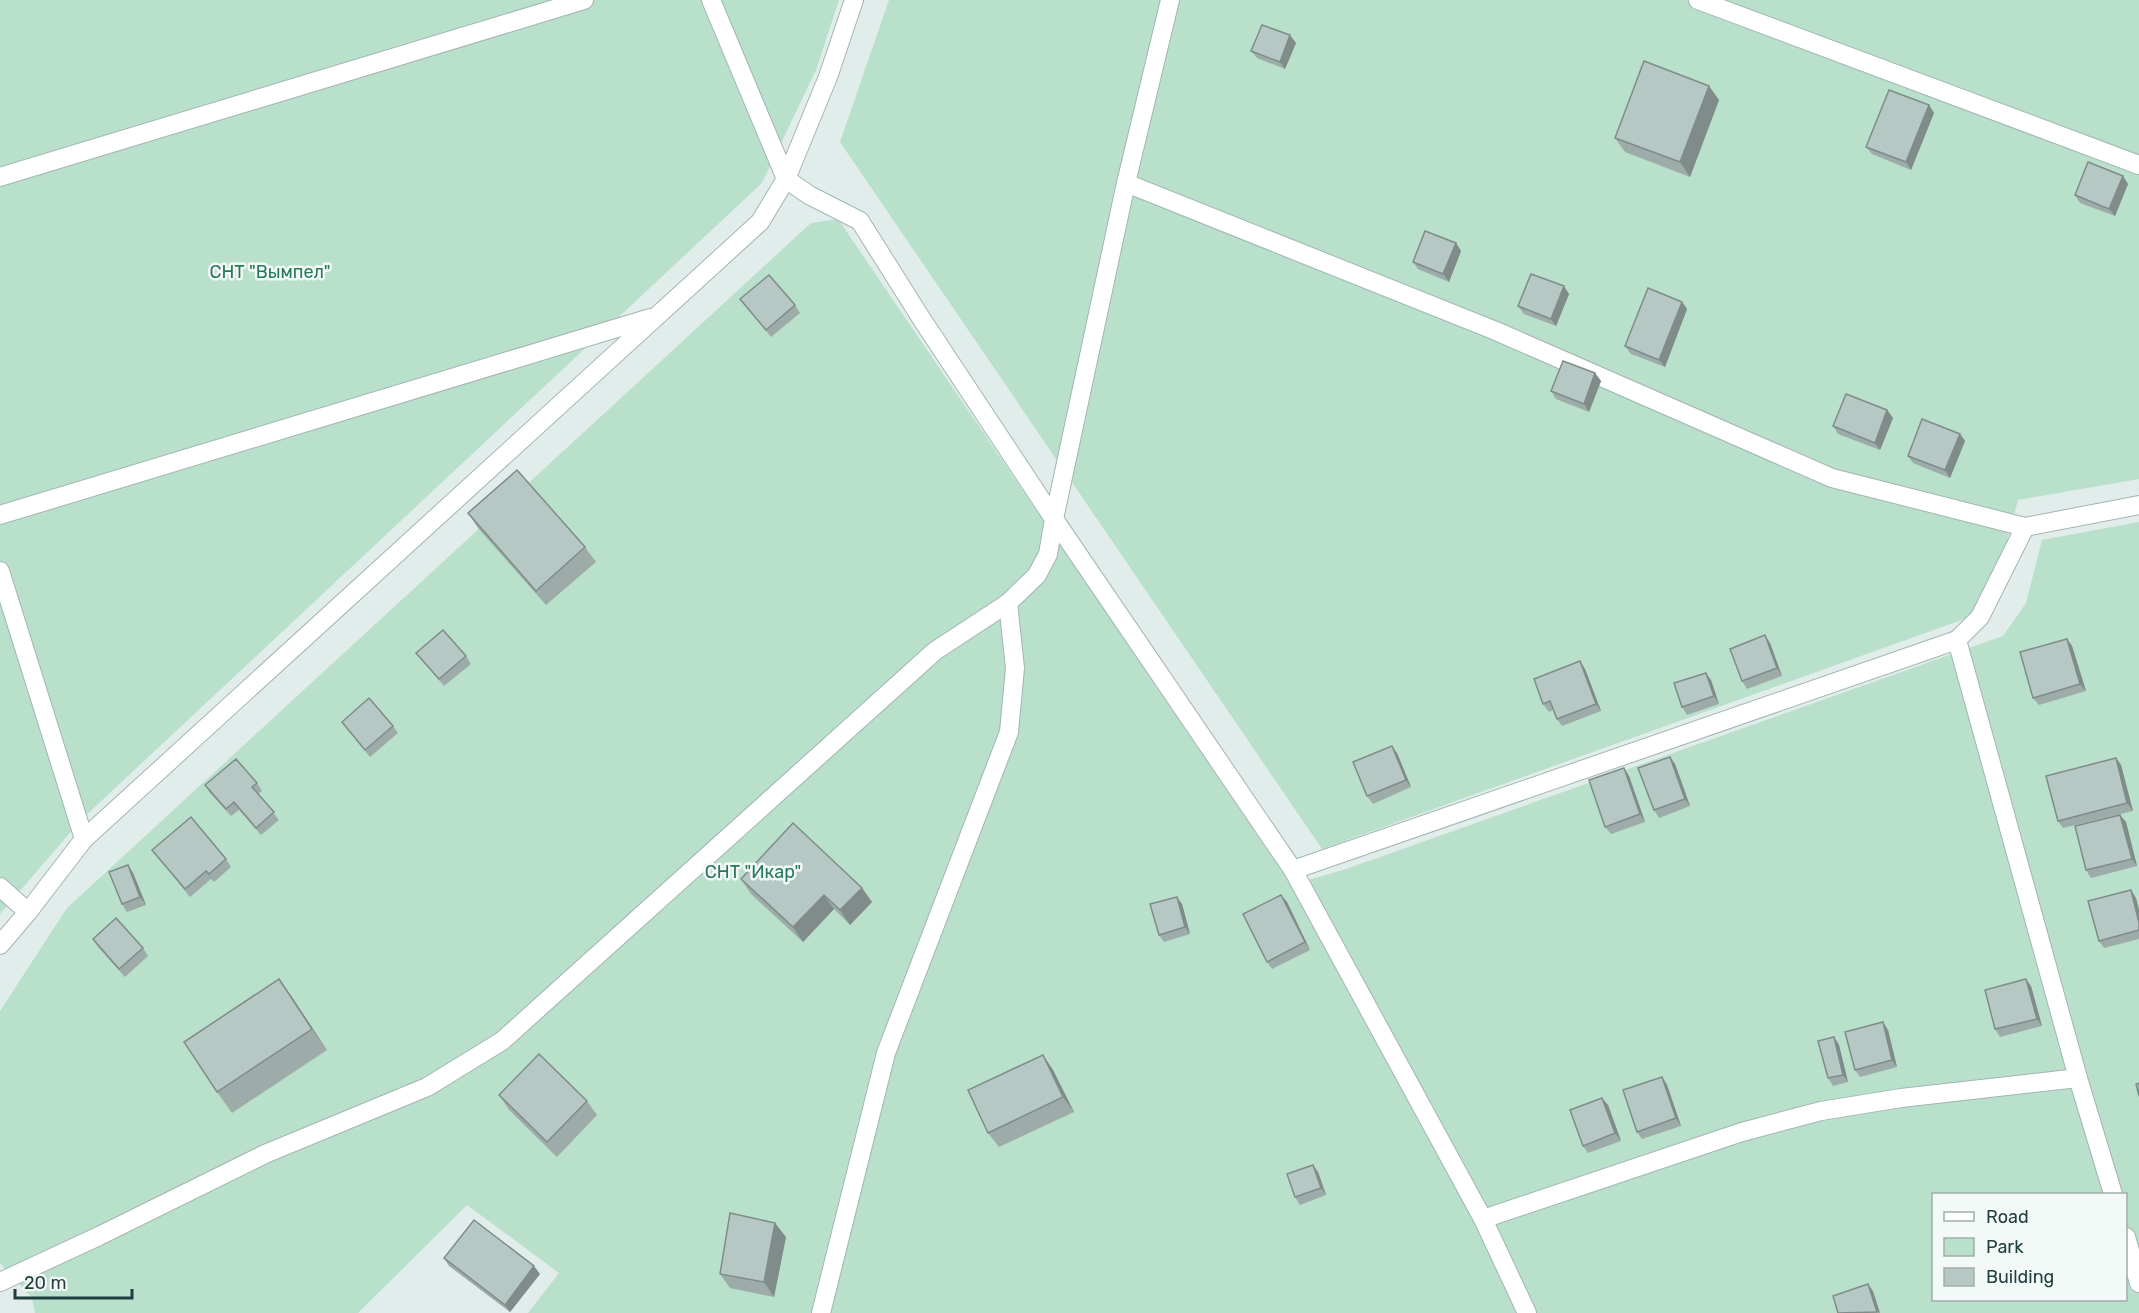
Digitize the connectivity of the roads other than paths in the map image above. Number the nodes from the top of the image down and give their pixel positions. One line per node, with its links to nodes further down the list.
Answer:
1 (584, 0): 7 (street)
2 (711, 0): 8 (street)
3 (854, 0): 8 (street)
4 (1170, 0): 9 (street)
5 (1698, 0): 6 (street)
6 (2139, 165)
7 (0, 177)
8 (786, 179): 10 (street); 13 (street)
9 (1126, 183): 13 (street); 14 (street)
10 (654, 317): 12 (street); 18 (street)
11 (2139, 505): 14 (street)
12 (0, 515)
13 (1054, 519): 16 (street); 19 (street)
14 (2025, 526): 17 (street)
15 (0, 571): 18 (street)
16 (1008, 603): 27 (street); 29 (street)
17 (1957, 640): 19 (street); 23 (street)
18 (84, 839): 21 (street)
19 (1293, 870): 25 (street)
20 (0, 887): 21 (street)
21 (28, 912): 22 (street)
22 (0, 945)
23 (2078, 1078): 24 (street); 25 (street)
24 (2113, 1193)
25 (1483, 1219): 30 (street)
26 (2127, 1241): 28 (street)
27 (0, 1282)
28 (2139, 1283)
29 (821, 1313)
30 (1527, 1313)

